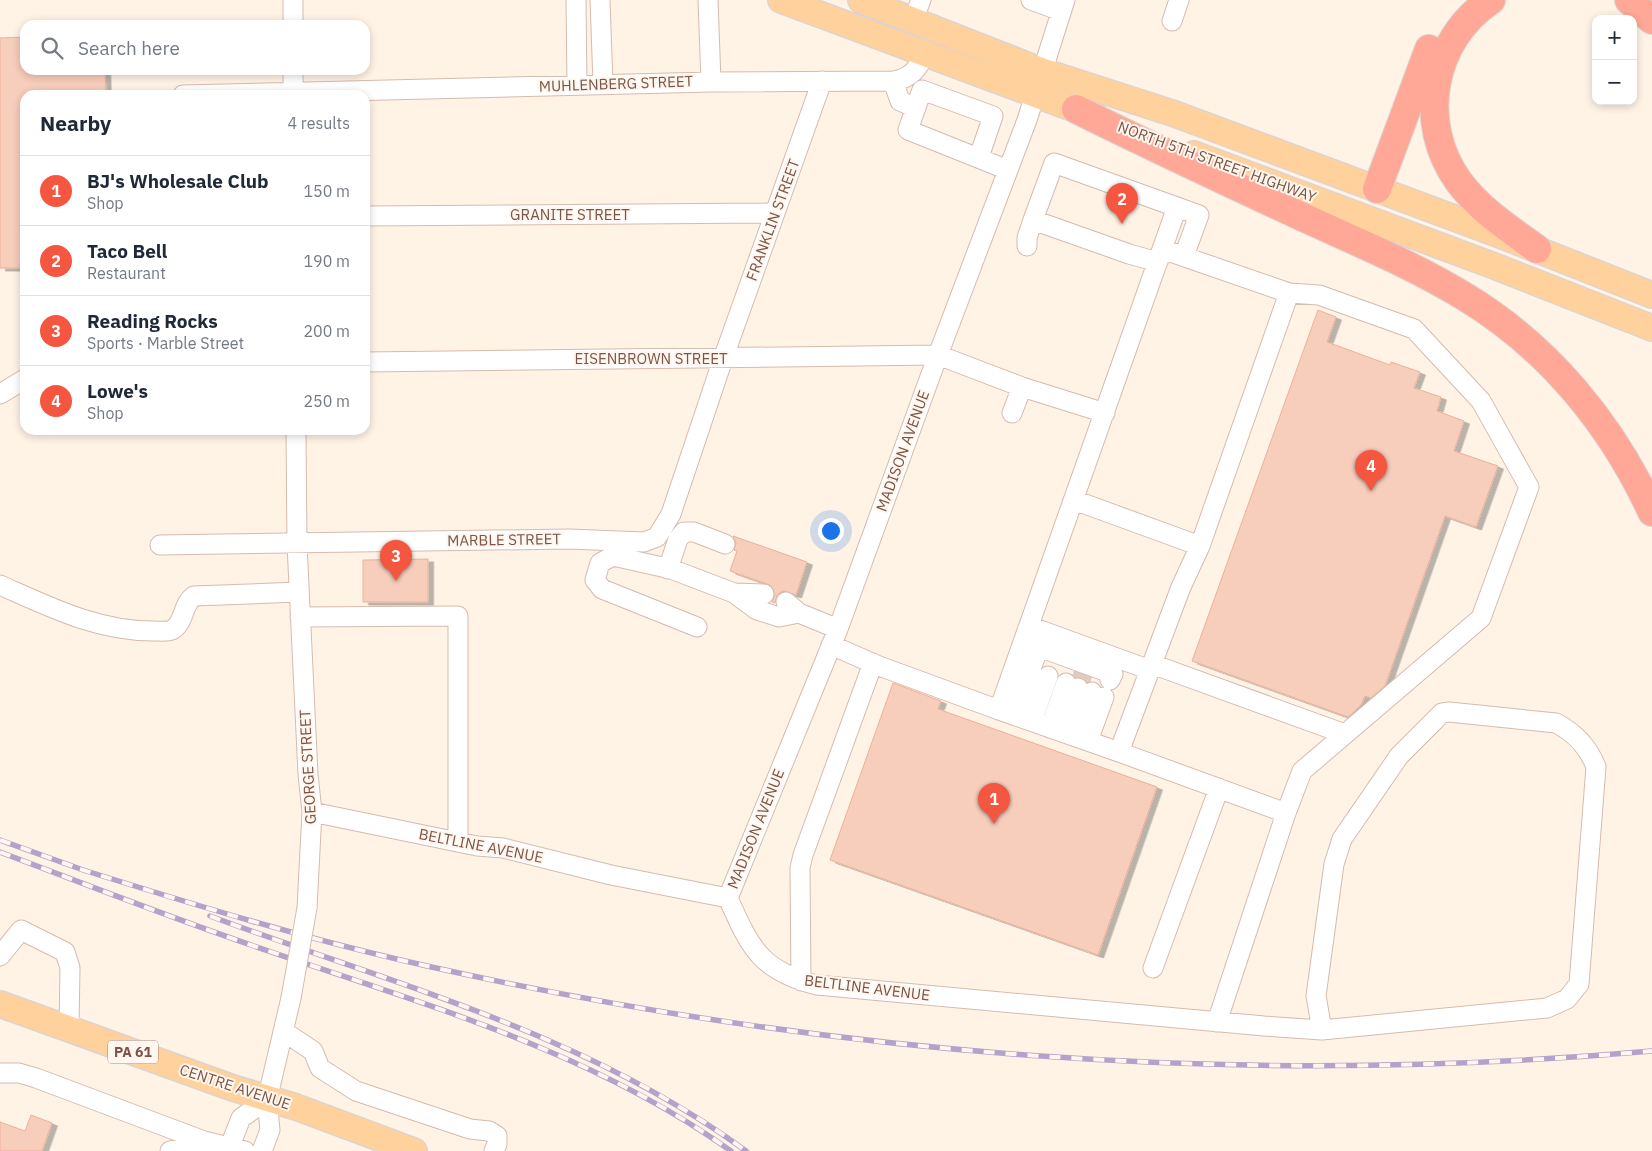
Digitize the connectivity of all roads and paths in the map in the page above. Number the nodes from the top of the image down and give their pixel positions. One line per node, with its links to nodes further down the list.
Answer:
1 (293, 0): 14 (street)
2 (576, 0): 24 (street)
3 (600, 0): 23 (street)
4 (708, 0): 21 (street)
5 (781, 0): 17 (main road, NORTH 5TH STREET HIGHWAY)
6 (861, 0): 13 (main road, NORTH 5TH STREET HIGHWAY)
7 (1031, 0): 12 (street)
8 (1179, 0): 16 (street)
9 (1461, 0): 32 (highway)
10 (1491, 0): 39 (highway)
11 (1629, 0): 15 (highway)
12 (1063, 6): 22 (street, MADISON AVENUE)
13 (917, 10): 22 (main road, NORTH 5TH STREET HIGHWAY)
14 (293, 20)
15 (1652, 20)
16 (1172, 21)
17 (926, 53): 20 (street, MUHLENBERG STREET); 22 (main road, NORTH 5TH STREET HIGHWAY)
18 (293, 75): 25 (street)
19 (822, 81): 20 (street, MUHLENBERG STREET); 21 (street, MUHLENBERG STREET); 34 (street, FRANKLIN STREET)
20 (893, 81): 27 (street)
21 (712, 82): 23 (street, MUHLENBERG STREET)
22 (1038, 83): 28 (main road, NORTH 5TH STREET HIGHWAY); 30 (street, MADISON AVENUE); 32 (main road, NORTH 5TH STREET HIGHWAY)
23 (603, 84): 24 (street, MUHLENBERG STREET)
24 (577, 85): 26 (street, MUHLENBERG STREET)
25 (293, 90)
26 (370, 92)
27 (916, 108): 29 (street); 29 (street)
28 (1076, 109): 37 (main road, NORTH 5TH STREET HIGHWAY); 55 (highway)
29 (979, 157): 30 (street)
30 (1008, 170): 45 (street, MADISON AVENUE)
31 (1052, 170): 33 (street); 36 (street); 40 (street)
32 (1377, 189): 37 (main road); 39 (main road, NORTH 5TH STREET HIGHWAY)
33 (1177, 207): 40 (street); 41 (street)
34 (775, 213): 35 (street, GRANITE STREET); 46 (street, FRANKLIN STREET)
35 (370, 216)
36 (1033, 220): 38 (street); 40 (street)
37 (1378, 223): 44 (main road, NORTH 5TH STREET HIGHWAY)
38 (1027, 246)
39 (1537, 249): 43 (main road, NORTH 5TH STREET HIGHWAY)
40 (1155, 256): 41 (street); 52 (street)
41 (1184, 256): 42 (street)
42 (1290, 293): 59 (street); 75 (street)
43 (1652, 295)
44 (1652, 328)
45 (938, 355): 46 (street, EISENBROWN STREET); 49 (street); 68 (street, MADISON AVENUE)
46 (723, 359): 47 (street, EISENBROWN STREET); 56 (street, MARBLE STREET)
47 (370, 362)
48 (20, 381): 50 (street)
49 (1022, 387): 51 (street); 52 (street)
50 (0, 394)
51 (1012, 413)
52 (1105, 413): 54 (street)
53 (296, 435): 56 (street, GEORGE STREET)
54 (1074, 500): 59 (street); 66 (street)
55 (1652, 512)
56 (297, 544): 58 (street, MARBLE STREET); 62 (street, GEORGE STREET)
57 (725, 544): 60 (street)
58 (160, 545)
59 (1200, 546): 70 (street)
60 (668, 569): 63 (street); 67 (street)
61 (0, 585): 62 (street)
62 (299, 592): 65 (street, GEORGE STREET)
63 (734, 593): 64 (street); 68 (street)
64 (764, 594)
65 (300, 617): 78 (street, GEORGE STREET); 80 (street)
66 (1029, 626): 71 (street); 72 (street)
67 (697, 627)
68 (835, 637): 69 (street); 81 (street, MADISON AVENUE)
69 (873, 663): 72 (street); 84 (street)
70 (1151, 667): 71 (street); 75 (street); 76 (street)
71 (1078, 671): 72 (street); 73 (street); 74 (street); 74 (street)
72 (1006, 712): 73 (street)
73 (1032, 721): 74 (street)
74 (1069, 734): 76 (street)
75 (1345, 734): 79 (street)
76 (1119, 752): 77 (street)
77 (1219, 788): 79 (street); 83 (street)
78 (312, 812): 80 (street, BELTLINE AVENUE); 89 (street, GEORGE STREET, bridge)
79 (1286, 813): 86 (street)
80 (458, 842): 81 (street, BELTLINE AVENUE)
81 (728, 898): 84 (street, BELTLINE AVENUE)
82 (0, 956): 87 (street)
83 (1153, 968)
84 (801, 981): 86 (street, BELTLINE AVENUE)
85 (0, 1004): 87 (main road, CENTRE AVENUE / PA 61)
86 (1217, 1022): 88 (street, BELTLINE AVENUE)
87 (69, 1029): 91 (main road, CENTRE AVENUE / PA 61)
88 (1322, 1030): 88 (street, BELTLINE AVENUE)
89 (283, 1032): 91 (street, GEORGE STREET); 97 (street)
90 (0, 1073): 92 (street)
91 (267, 1100): 93 (street); 95 (street, GEORGE STREET); 96 (main road, CENTRE AVENUE / PA 61)
92 (204, 1141): 93 (street); 94 (street)
93 (238, 1148)
94 (170, 1151)
95 (262, 1151)
96 (414, 1151)
97 (494, 1151)

